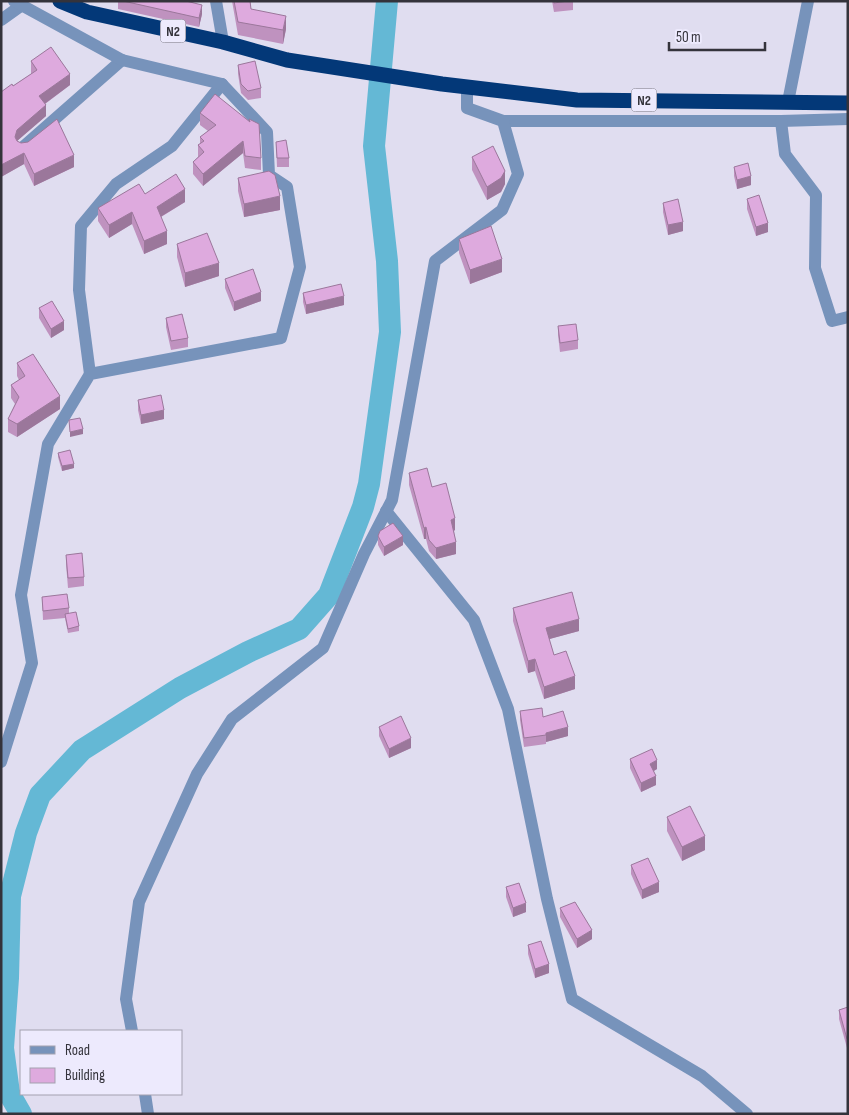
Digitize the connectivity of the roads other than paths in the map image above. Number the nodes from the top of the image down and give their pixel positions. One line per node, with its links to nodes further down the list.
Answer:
1 (60, 1): 6 (highway, N2)
2 (216, 1): 6 (street)
3 (808, 1): 10 (street)
4 (18, 3): 5 (street); 7 (street)
5 (1, 20)
6 (223, 42): 9 (highway, N2)
7 (122, 60): 8 (street); 15 (street)
8 (222, 84): 17 (street); 17 (street)
9 (467, 87): 10 (highway, N2); 13 (street)
10 (788, 102): 11 (highway, N2)
11 (848, 102)
12 (848, 118): 14 (street)
13 (503, 121): 14 (street); 18 (street)
14 (781, 121): 16 (street)
15 (23, 147)
16 (848, 317)
17 (90, 374): 19 (street)
18 (386, 511): 20 (street); 23 (street)
19 (1, 762)
20 (132, 1030)
21 (144, 1095): 22 (street)
22 (148, 1114)
23 (747, 1114)

